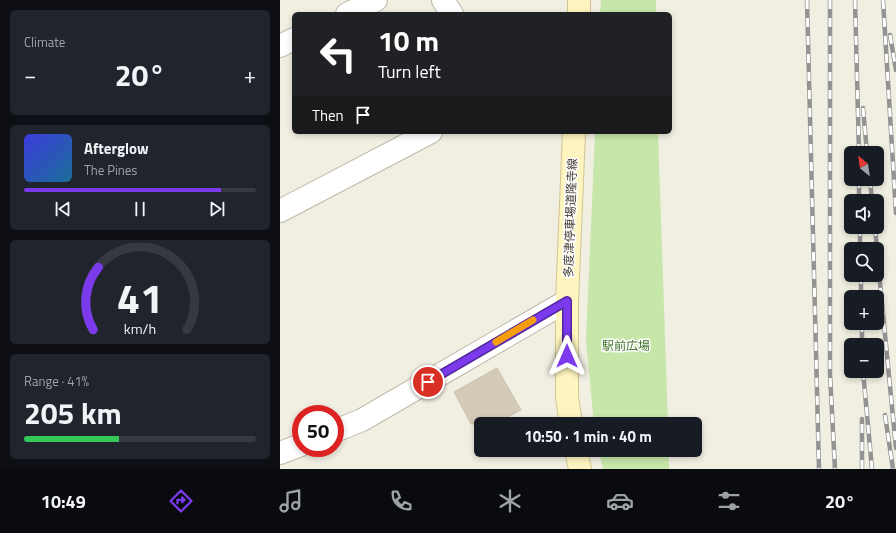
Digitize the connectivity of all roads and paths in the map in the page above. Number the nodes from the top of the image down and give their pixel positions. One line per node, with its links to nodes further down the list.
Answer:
1 (376, 0): 4 (street)
2 (443, 0): 5 (street)
3 (579, 0): 6 (main road)
4 (350, 12)
5 (451, 12)
6 (579, 12)
7 (292, 40): 8 (street)
8 (280, 46)
9 (427, 134): 11 (street)
10 (574, 134): 12 (main road, 多度津停車場道隆寺線)
11 (280, 211)
12 (567, 301): 13 (main road, 多度津停車場道隆寺線); 14 (street)
13 (570, 417)
14 (344, 427)
15 (292, 448): 16 (street)
16 (280, 453)
17 (577, 457): 18 (main road)
18 (580, 469)

